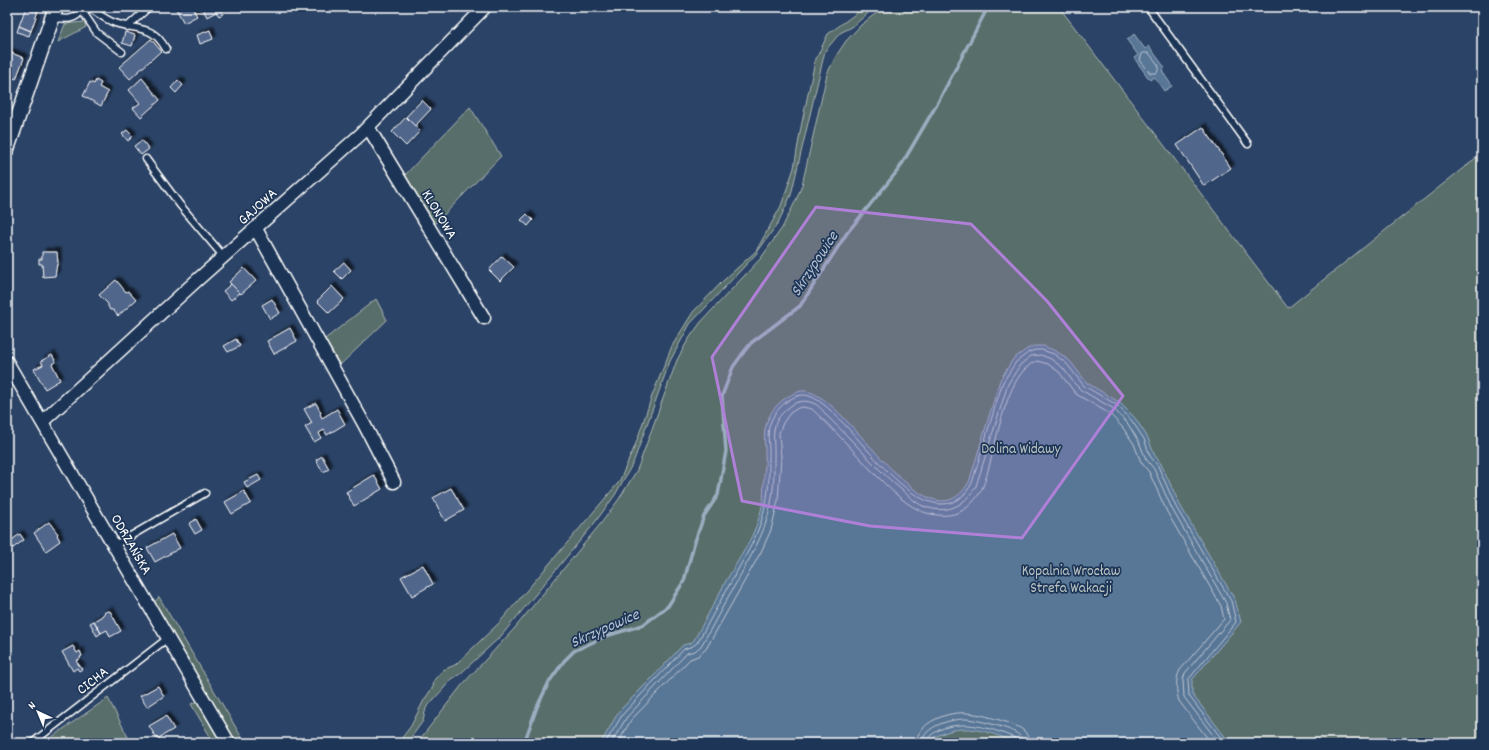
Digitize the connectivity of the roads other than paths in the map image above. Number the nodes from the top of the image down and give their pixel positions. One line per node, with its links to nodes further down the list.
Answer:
1 (88, 7): 7 (lane)
2 (149, 7): 7 (lane)
3 (485, 7): 10 (street, GAJOWA)
4 (1148, 7): 11 (lane)
5 (83, 9): 6 (lane); 9 (lane)
6 (54, 12): 12 (street)
7 (128, 26): 8 (lane)
8 (166, 49)
9 (122, 52)
10 (368, 127): 14 (street, GAJOWA); 16 (street, KLONOWA)
11 (1248, 144)
12 (7, 148)
13 (146, 159): 15 (lane)
14 (256, 229): 15 (street, GAJOWA); 19 (street)
15 (224, 257): 18 (street, GAJOWA)
16 (484, 318)
17 (7, 362): 18 (street, ODRZAŃSKA)
18 (42, 422): 21 (street, ODRZAŃSKA)
19 (394, 482)
20 (205, 494): 21 (lane)
21 (115, 545): 22 (street, ODRZAŃSKA)
22 (168, 638): 23 (lane, CICHA); 24 (street, ODRZAŃSKA)
23 (32, 743)
24 (229, 743)

